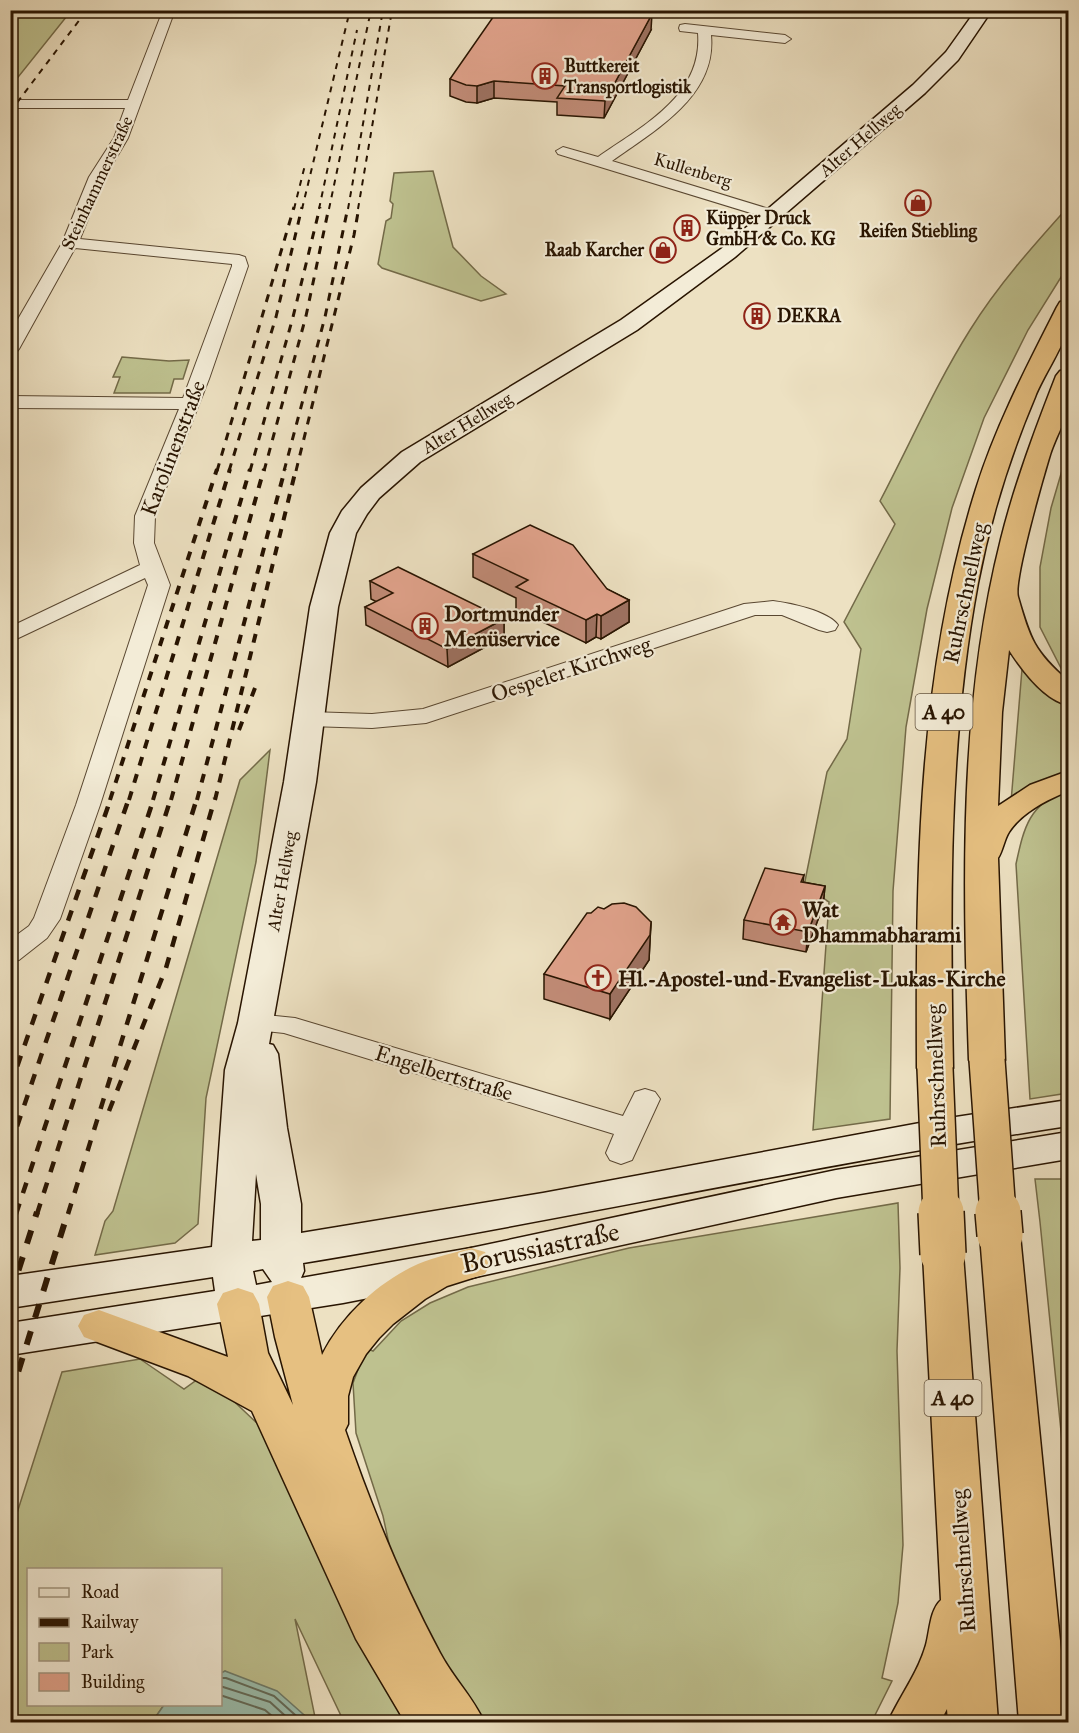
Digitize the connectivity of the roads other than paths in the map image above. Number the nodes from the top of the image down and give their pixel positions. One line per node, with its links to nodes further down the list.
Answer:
1 (170, 10): 7 (street, Steinhammerstraße)
2 (984, 10): 10 (street, Alter Hellweg)
3 (685, 28): 4 (street)
4 (704, 30): 5 (street); 9 (street, Kullenberg)
5 (785, 39)
6 (10, 104): 7 (street)
7 (134, 104): 11 (street, Steinhammerstraße)
8 (563, 150): 9 (street, Kullenberg)
9 (602, 161): 10 (street, Kullenberg)
10 (774, 215): 22 (street, Alter Hellweg)
11 (70, 243): 13 (street, Steinhammerstraße); 16 (street, Karolinenstraße)
12 (1068, 308): 40 (highway, Ruhrschnellweg / A 40, bridge)
13 (10, 349)
14 (1068, 376): 18 (highway, Ruhrschnellweg / A 40)
15 (10, 402): 16 (street)
16 (188, 404): 17 (street, Karolinenstraße)
17 (151, 567): 20 (street); 25 (street, Karolinenstraße)
18 (1006, 583): 21 (highway); 24 (highway, Ruhrschnellweg / A 40)
19 (827, 625): 22 (street, Oespeler Kirchweg)
20 (10, 636)
21 (1068, 696)
22 (309, 719): 26 (street, Alter Hellweg)
23 (1068, 780): 24 (highway)
24 (981, 874): 45 (highway, Ruhrschnellweg / A 40, bridge)
25 (18, 948)
26 (256, 1023): 27 (street, Engelbertstraße); 30 (street, Alter Hellweg); 31 (street, Alter Hellweg)
27 (645, 1099)
28 (1068, 1113): 30 (street, Borussiastraße)
29 (1068, 1146): 32 (street, Borussiastraße)
30 (280, 1250): 31 (street, Borussiastraße); 34 (street, Alter Hellweg)
31 (231, 1259): 33 (street, Borussiastraße); 35 (street, Alter Hellweg)
32 (471, 1263): 34 (street, Borussiastraße); 39 (highway)
33 (10, 1292)
34 (288, 1298): 35 (street, Borussiastraße); 39 (highway)
35 (238, 1304): 36 (street, Borussiastraße); 38 (highway)
36 (99, 1326): 37 (street, Borussiastraße); 38 (highway)
37 (10, 1339)
38 (269, 1400): 41 (highway)
39 (325, 1435): 42 (highway)
40 (962, 1542): 43 (highway); 44 (highway, Ruhrschnellweg / A 40)
41 (432, 1722)
42 (459, 1722)
43 (914, 1722)
44 (973, 1722)
45 (1044, 1722)

